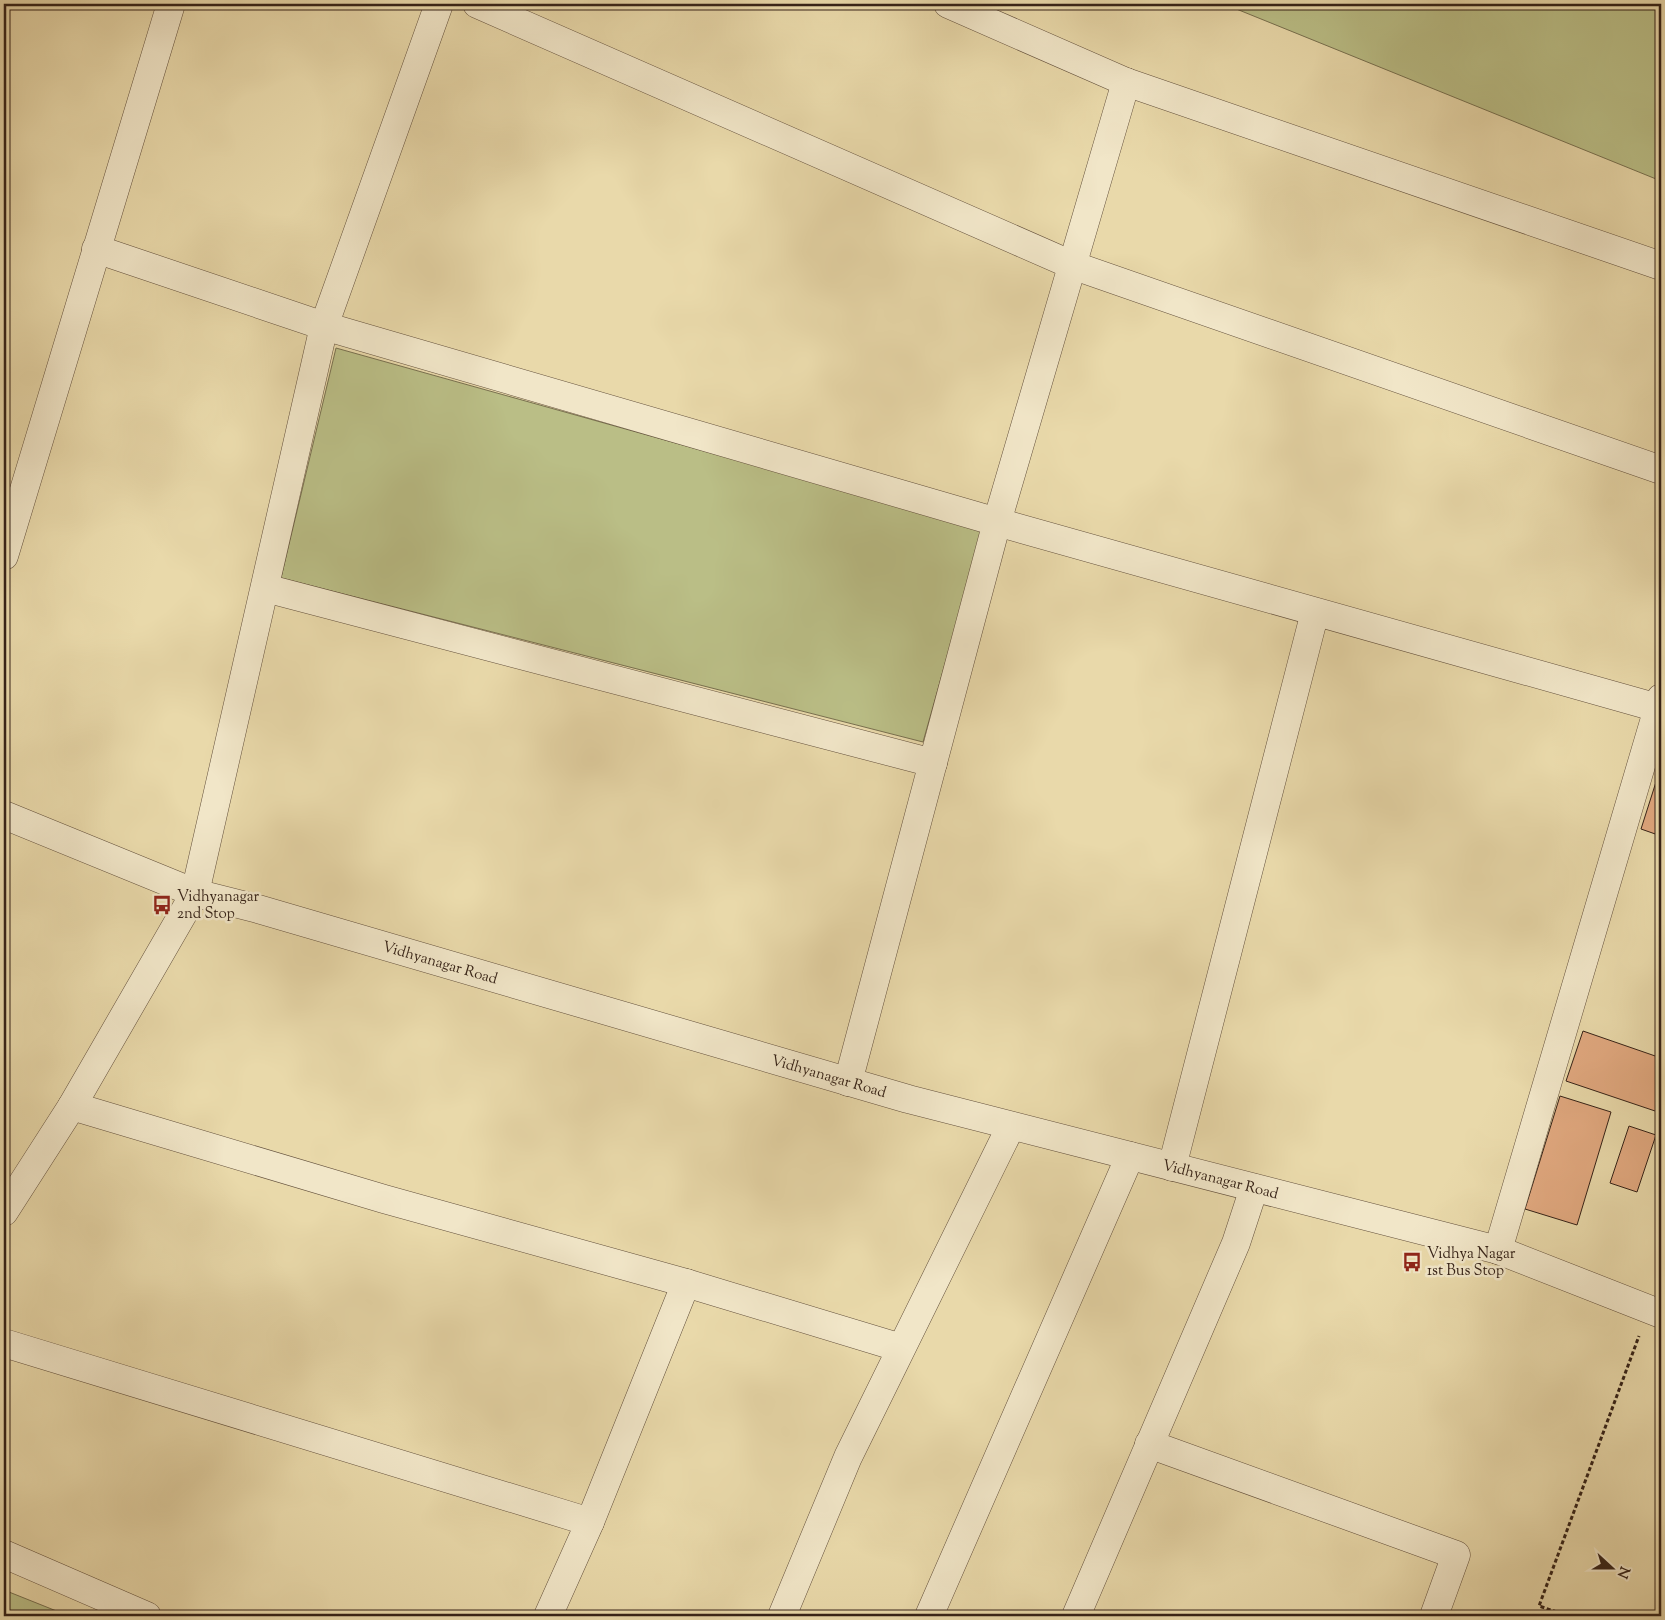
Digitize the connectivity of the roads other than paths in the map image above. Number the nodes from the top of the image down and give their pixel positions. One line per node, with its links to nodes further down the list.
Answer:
1 (171, 4): 6 (street)
2 (440, 4): 9 (street)
3 (477, 4): 7 (street)
4 (948, 4): 5 (street)
5 (1126, 82): 7 (street); 8 (street)
6 (96, 249): 9 (street); 12 (street)
7 (1072, 265): 10 (street); 11 (street)
8 (1661, 266)
9 (324, 326): 11 (street); 13 (street)
10 (1661, 470)
11 (997, 522): 14 (street); 16 (street)
12 (4, 556)
13 (265, 588): 16 (street); 18 (street)
14 (1315, 612): 15 (street); 23 (street)
15 (1660, 703): 26 (street)
16 (933, 763): 19 (street)
17 (4, 815): 18 (street, Vidhyanagar Road)
18 (195, 893): 19 (street, Vidhyanagar Road); 20 (street)
19 (848, 1082): 21 (street, Vidhyanagar Road)
20 (72, 1106): 25 (street); 27 (street)
21 (1011, 1126): 22 (street, Vidhyanagar Road); 30 (street)
22 (1130, 1156): 23 (street, Vidhyanagar Road); 37 (street)
23 (1172, 1167): 24 (street, Vidhyanagar Road)
24 (1254, 1188): 26 (street, Vidhyanagar Road); 31 (street)
25 (4, 1212)
26 (1498, 1250): 28 (street, Vidhyanagar Road)
27 (686, 1283): 30 (street); 32 (street)
28 (1661, 1314)
29 (4, 1343): 32 (street)
30 (901, 1348): 36 (street)
31 (1149, 1444): 38 (street); 39 (street)
32 (590, 1522): 35 (street)
33 (4, 1554): 34 (street)
34 (147, 1616)
35 (548, 1616)
36 (782, 1616)
37 (929, 1616)
38 (1076, 1616)
39 (1434, 1616)

